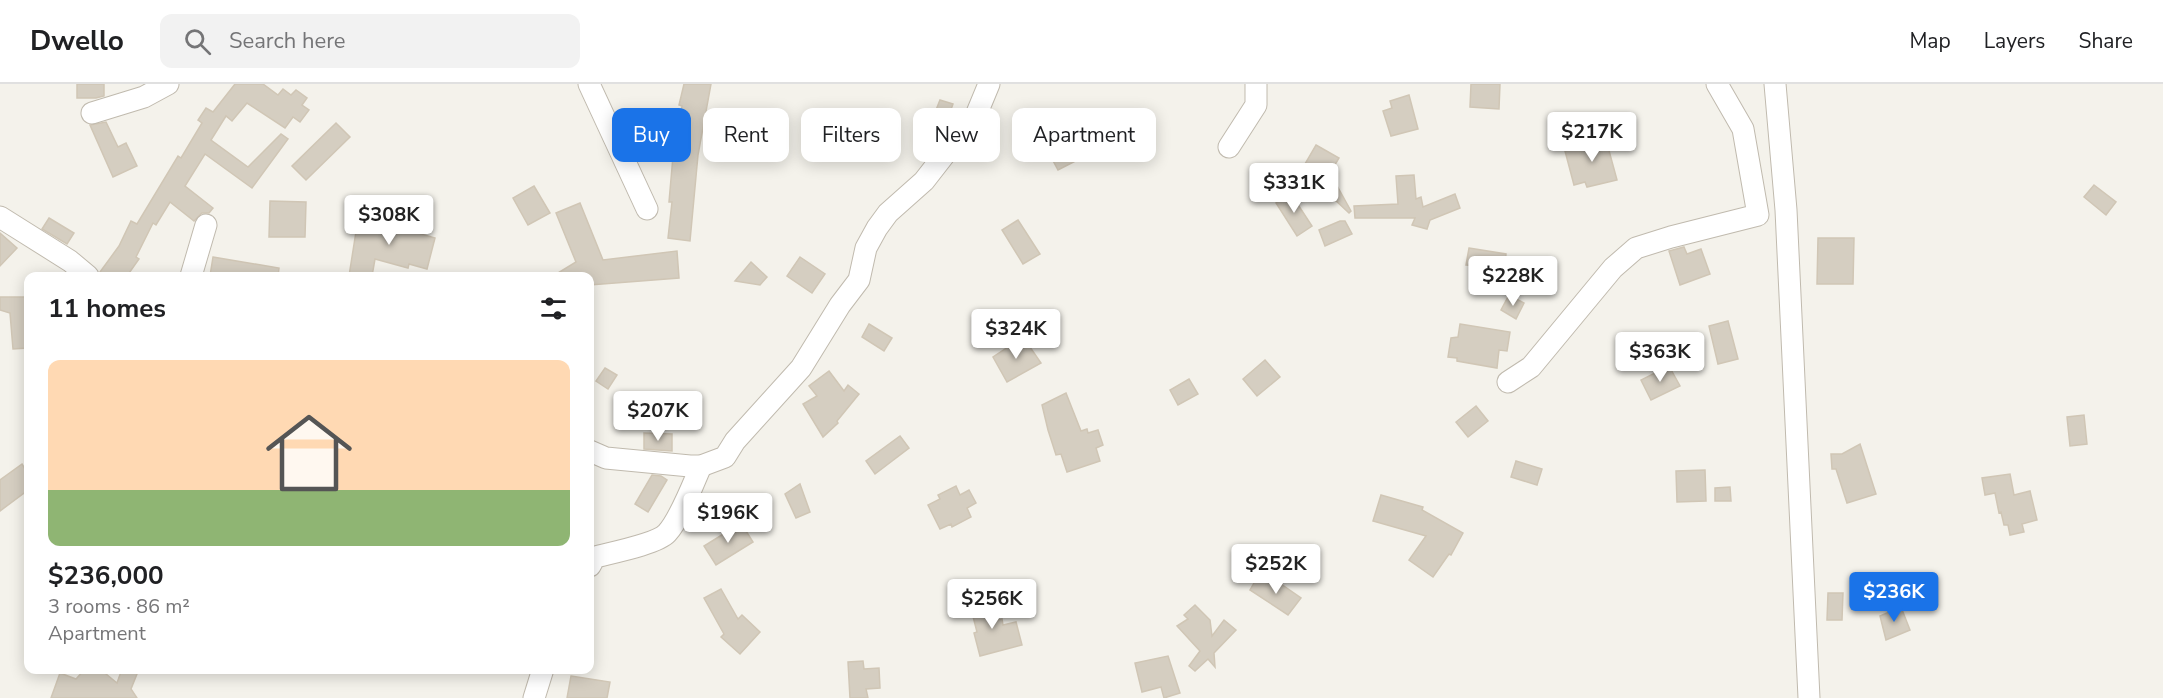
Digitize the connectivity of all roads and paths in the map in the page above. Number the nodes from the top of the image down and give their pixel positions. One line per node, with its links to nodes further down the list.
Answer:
1 (168, 84): 9 (street)
2 (589, 84): 11 (street)
3 (989, 84): 8 (street)
4 (1007, 84): 8 (street)
5 (1256, 84): 10 (street)
6 (1717, 84): 16 (street)
7 (1774, 84): 22 (street)
8 (982, 105): 18 (street)
9 (92, 113)
10 (1229, 147)
11 (647, 209)
12 (0, 217): 14 (street)
13 (206, 225): 15 (street)
14 (83, 272)
15 (192, 272)
16 (1508, 382)
17 (594, 453): 18 (street)
18 (701, 466): 19 (street)
19 (594, 558)
20 (541, 674): 21 (street)
21 (534, 698)
22 (1809, 698)

